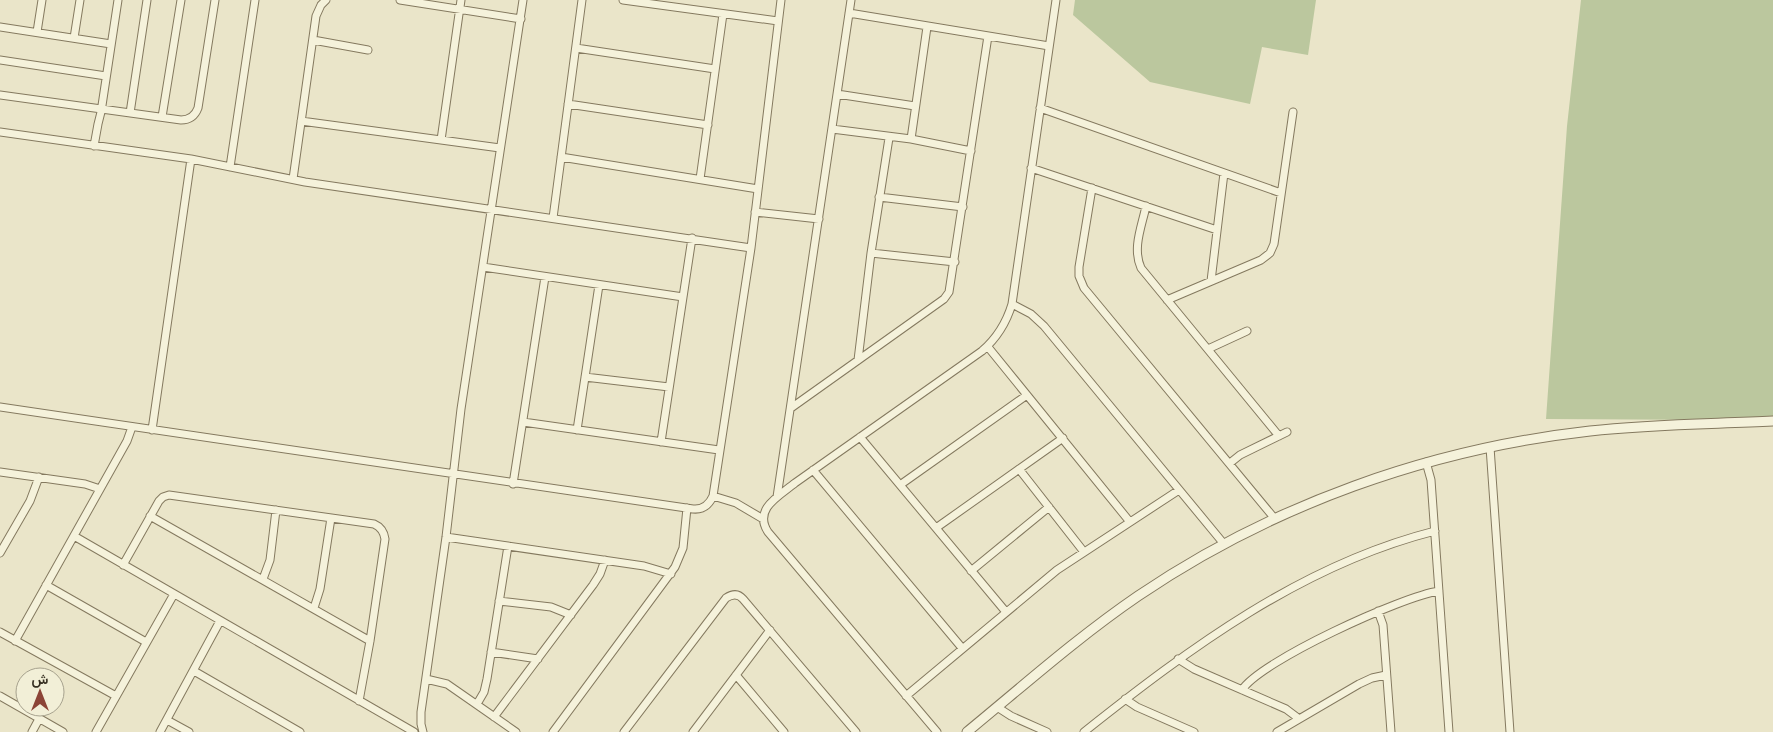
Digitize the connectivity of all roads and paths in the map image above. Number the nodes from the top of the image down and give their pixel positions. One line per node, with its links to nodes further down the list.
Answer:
1 (42, 0): 24 (street)
2 (80, 0): 26 (street)
3 (118, 0): 28 (street)
4 (147, 0): 42 (street)
5 (181, 0): 43 (street)
6 (215, 0): 43 (street)
7 (255, 0): 56 (street)
8 (326, 0): 27 (street)
9 (400, 0): 17 (street)
10 (461, 0): 17 (street)
11 (523, 0): 20 (street)
12 (582, 0): 30 (street)
13 (623, 0): 19 (street)
14 (781, 0): 21 (street)
15 (851, 0): 18 (street)
16 (1056, 0): 29 (street)
17 (460, 9): 20 (street); 49 (street)
18 (849, 13): 23 (street); 35 (street)
19 (723, 14): 21 (street); 33 (street)
20 (520, 18): 52 (street)
21 (778, 21): 62 (street)
22 (0, 27): 24 (street)
23 (927, 27): 25 (street); 38 (street)
24 (37, 32): 26 (street)
25 (988, 36): 29 (street); 53 (street)
26 (74, 38): 28 (street)
27 (312, 40): 31 (street); 44 (street)
28 (111, 44): 34 (street)
29 (1049, 46): 39 (street)
30 (576, 48): 33 (street); 37 (street)
31 (368, 50)
32 (0, 60): 34 (street)
33 (715, 69): 45 (street)
34 (106, 76): 40 (street)
35 (837, 94): 38 (street); 46 (street)
36 (0, 96): 40 (street)
37 (568, 104): 45 (street); 54 (street)
38 (915, 106): 50 (street)
39 (1040, 108): 57 (street); 58 (street)
40 (101, 111): 42 (street); 51 (street)
41 (1293, 112): 63 (street)
42 (130, 113): 43 (street)
43 (162, 117)
44 (301, 121): 49 (street); 60 (street)
45 (708, 125): 59 (street)
46 (832, 129): 48 (street); 70 (street)
47 (0, 132): 51 (street)
48 (889, 138): 50 (street); 64 (street)
49 (441, 140): 52 (street)
50 (911, 140): 53 (street)
51 (97, 146): 55 (street)
52 (500, 148): 67 (street)
53 (971, 151): 66 (street)
54 (561, 157): 59 (street); 69 (street)
55 (191, 159): 56 (street); 95 (street)
56 (230, 167): 60 (street)
57 (1032, 168): 61 (street); 82 (street)
58 (1224, 173): 63 (street); 71 (street)
59 (700, 178): 62 (street)
60 (293, 179): 67 (street)
61 (1092, 188): 65 (street); 105 (street)
62 (758, 189): 68 (street)
63 (1281, 193): 78 (street)
64 (879, 197): 66 (street); 74 (street)
65 (1146, 206): 71 (street); 81 (street)
66 (963, 207): 75 (street)
67 (492, 209): 69 (street); 76 (street)
68 (755, 212): 70 (street); 73 (street)
69 (553, 218): 72 (street)
70 (819, 219): 91 (street)
71 (1217, 230): 78 (street)
72 (692, 238): 73 (street); 80 (street)
73 (750, 248): 103 (street)
74 (871, 252): 75 (street); 86 (street)
75 (955, 262): 86 (street)
76 (483, 267): 77 (street); 109 (street)
77 (545, 277): 79 (street); 92 (street)
78 (1211, 281): 81 (street)
79 (599, 285): 80 (street); 87 (street)
80 (683, 297): 88 (street)
81 (1167, 300): 85 (street)
82 (1012, 304): 84 (street); 114 (street)
83 (1247, 331): 85 (street)
84 (988, 347): 89 (street); 99 (street)
85 (1208, 349): 98 (street)
86 (858, 360): 91 (street)
87 (585, 377): 88 (street); 96 (street)
88 (669, 387): 101 (street)
89 (1027, 395): 100 (street); 112 (street)
90 (0, 408): 94 (street)
91 (791, 408): 116 (street)
92 (523, 422): 96 (street); 111 (street)
93 (1773, 422): 102 (street)
94 (132, 427): 95 (street); 113 (street)
95 (152, 430): 109 (street)
96 (577, 430): 101 (street)
97 (1287, 432): 98 (street)
98 (1279, 436): 105 (street)
99 (860, 437): 107 (street); 112 (street)
100 (1062, 438): 106 (street); 124 (street)
101 (660, 442): 103 (street)
102 (1490, 447): 104 (street); 194 (street)
103 (719, 450): 115 (street)
104 (1426, 462): 123 (street); 126 (street)
105 (1230, 463): 123 (street)
106 (1019, 469): 117 (street); 125 (street)
107 (813, 470): 116 (street); 152 (street)
108 (0, 472): 110 (street)
109 (454, 475): 111 (street); 128 (street)
110 (39, 477): 113 (street); 132 (street)
111 (513, 484): 118 (street)
112 (900, 485): 125 (street)
113 (100, 490): 127 (street)
114 (1179, 490): 124 (street); 129 (street)
115 (712, 496): 118 (street); 122 (street)
116 (777, 497): 122 (street)
117 (1049, 507): 131 (street); 135 (street)
118 (687, 508): 136 (street)
119 (276, 510): 120 (street); 121 (street); 137 (street)
120 (150, 516): 134 (street); 137 (street)
121 (331, 518): 142 (street); 150 (street)
122 (763, 518): 163 (street)
123 (1275, 519): 129 (street)
124 (1130, 522): 131 (street)
125 (936, 528): 135 (street)
126 (1435, 531): 139 (street); 155 (street)
127 (74, 536): 134 (street); 138 (street)
128 (446, 537): 130 (street); 159 (street)
129 (1224, 544): 167 (street)
130 (508, 546): 133 (street); 141 (street)
131 (1084, 552): 144 (street)
132 (0, 553)
133 (605, 560): 136 (street); 145 (street)
134 (123, 564): 140 (street)
135 (971, 571): 144 (street)
136 (671, 574): 182 (street)
137 (263, 579): 142 (street)
138 (46, 585): 149 (street); 151 (street)
139 (1439, 591): 143 (street); 193 (street)
140 (174, 594): 146 (street); 151 (street)
141 (499, 601): 145 (street); 153 (street)
142 (314, 608): 150 (street)
143 (1378, 611): 158 (street); 160 (street)
144 (1006, 612): 152 (street)
145 (571, 615): 154 (street)
146 (220, 620): 156 (street); 165 (street)
147 (770, 630): 157 (street); 183 (street); 185 (street)
148 (0, 632): 149 (street)
149 (15, 641): 162 (street)
150 (370, 641): 165 (street)
151 (146, 642): 162 (street)
152 (962, 648): 163 (street)
153 (491, 652): 154 (street); 166 (street)
154 (538, 658): 168 (street)
155 (1178, 659): 160 (street); 164 (street)
156 (194, 671): 171 (street); 178 (street)
157 (736, 675): 172 (street); 184 (street)
158 (1386, 675): 169 (street); 192 (street)
159 (426, 679): 166 (street); 180 (street)
160 (1242, 690): 169 (street)
161 (0, 696): 170 (street)
162 (116, 696): 175 (street)
163 (906, 696): 186 (street)
164 (1125, 699): 189 (street); 190 (street)
165 (359, 701): 179 (street)
166 (477, 704): 168 (street)
167 (997, 707): 187 (street); 188 (street)
168 (494, 717): 181 (street)
169 (1298, 718): 191 (street)
170 (39, 719): 173 (street); 174 (street)
171 (167, 720): 176 (street); 177 (street)
172 (780, 730)
173 (32, 732)
174 (63, 732)
175 (96, 732)
176 (160, 732)
177 (189, 732)
178 (300, 732)
179 (414, 732)
180 (423, 732)
181 (516, 732)
182 (553, 732)
183 (624, 732)
184 (693, 732)
185 (856, 732)
186 (937, 732)
187 (967, 732)
188 (1047, 732)
189 (1084, 732)
190 (1194, 732)
191 (1277, 732)
192 (1391, 732)
193 (1449, 732)
194 (1510, 732)

